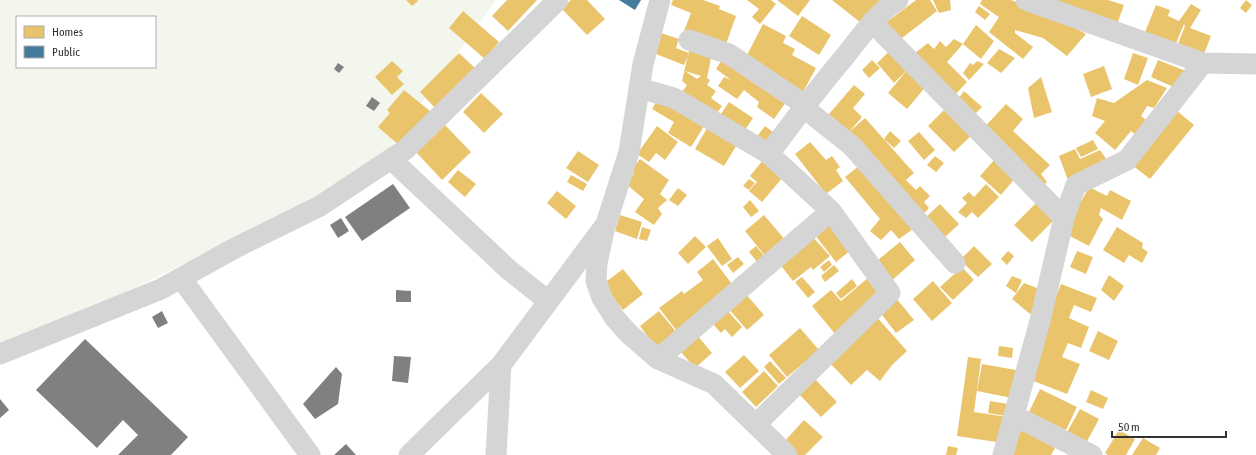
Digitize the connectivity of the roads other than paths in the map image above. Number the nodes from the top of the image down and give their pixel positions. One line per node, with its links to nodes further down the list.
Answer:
1 (558, 0): 12 (street)
2 (660, 0): 9 (street)
3 (898, 0): 5 (street)
4 (1026, 0): 7 (street)
5 (872, 22): 10 (street); 14 (street)
6 (689, 40): 10 (street)
7 (1203, 64): 8 (street); 14 (street)
8 (1256, 64)
9 (639, 88): 11 (street); 15 (street)
10 (804, 106): 11 (street); 16 (street)
11 (769, 154): 13 (street)
12 (392, 160): 17 (street); 18 (street)
13 (831, 211): 20 (street); 23 (street)
14 (1064, 218): 22 (street)
15 (606, 224): 18 (street); 20 (street)
16 (955, 263)
17 (181, 278): 19 (street); 25 (street)
18 (548, 301): 21 (street)
19 (0, 354)
20 (658, 359): 23 (street)
21 (501, 365): 26 (street); 27 (street)
22 (1015, 416): 28 (street); 29 (street)
23 (756, 424): 24 (street)
24 (784, 454)
25 (310, 455)
26 (409, 455)
27 (496, 455)
28 (1003, 455)
29 (1092, 455)

